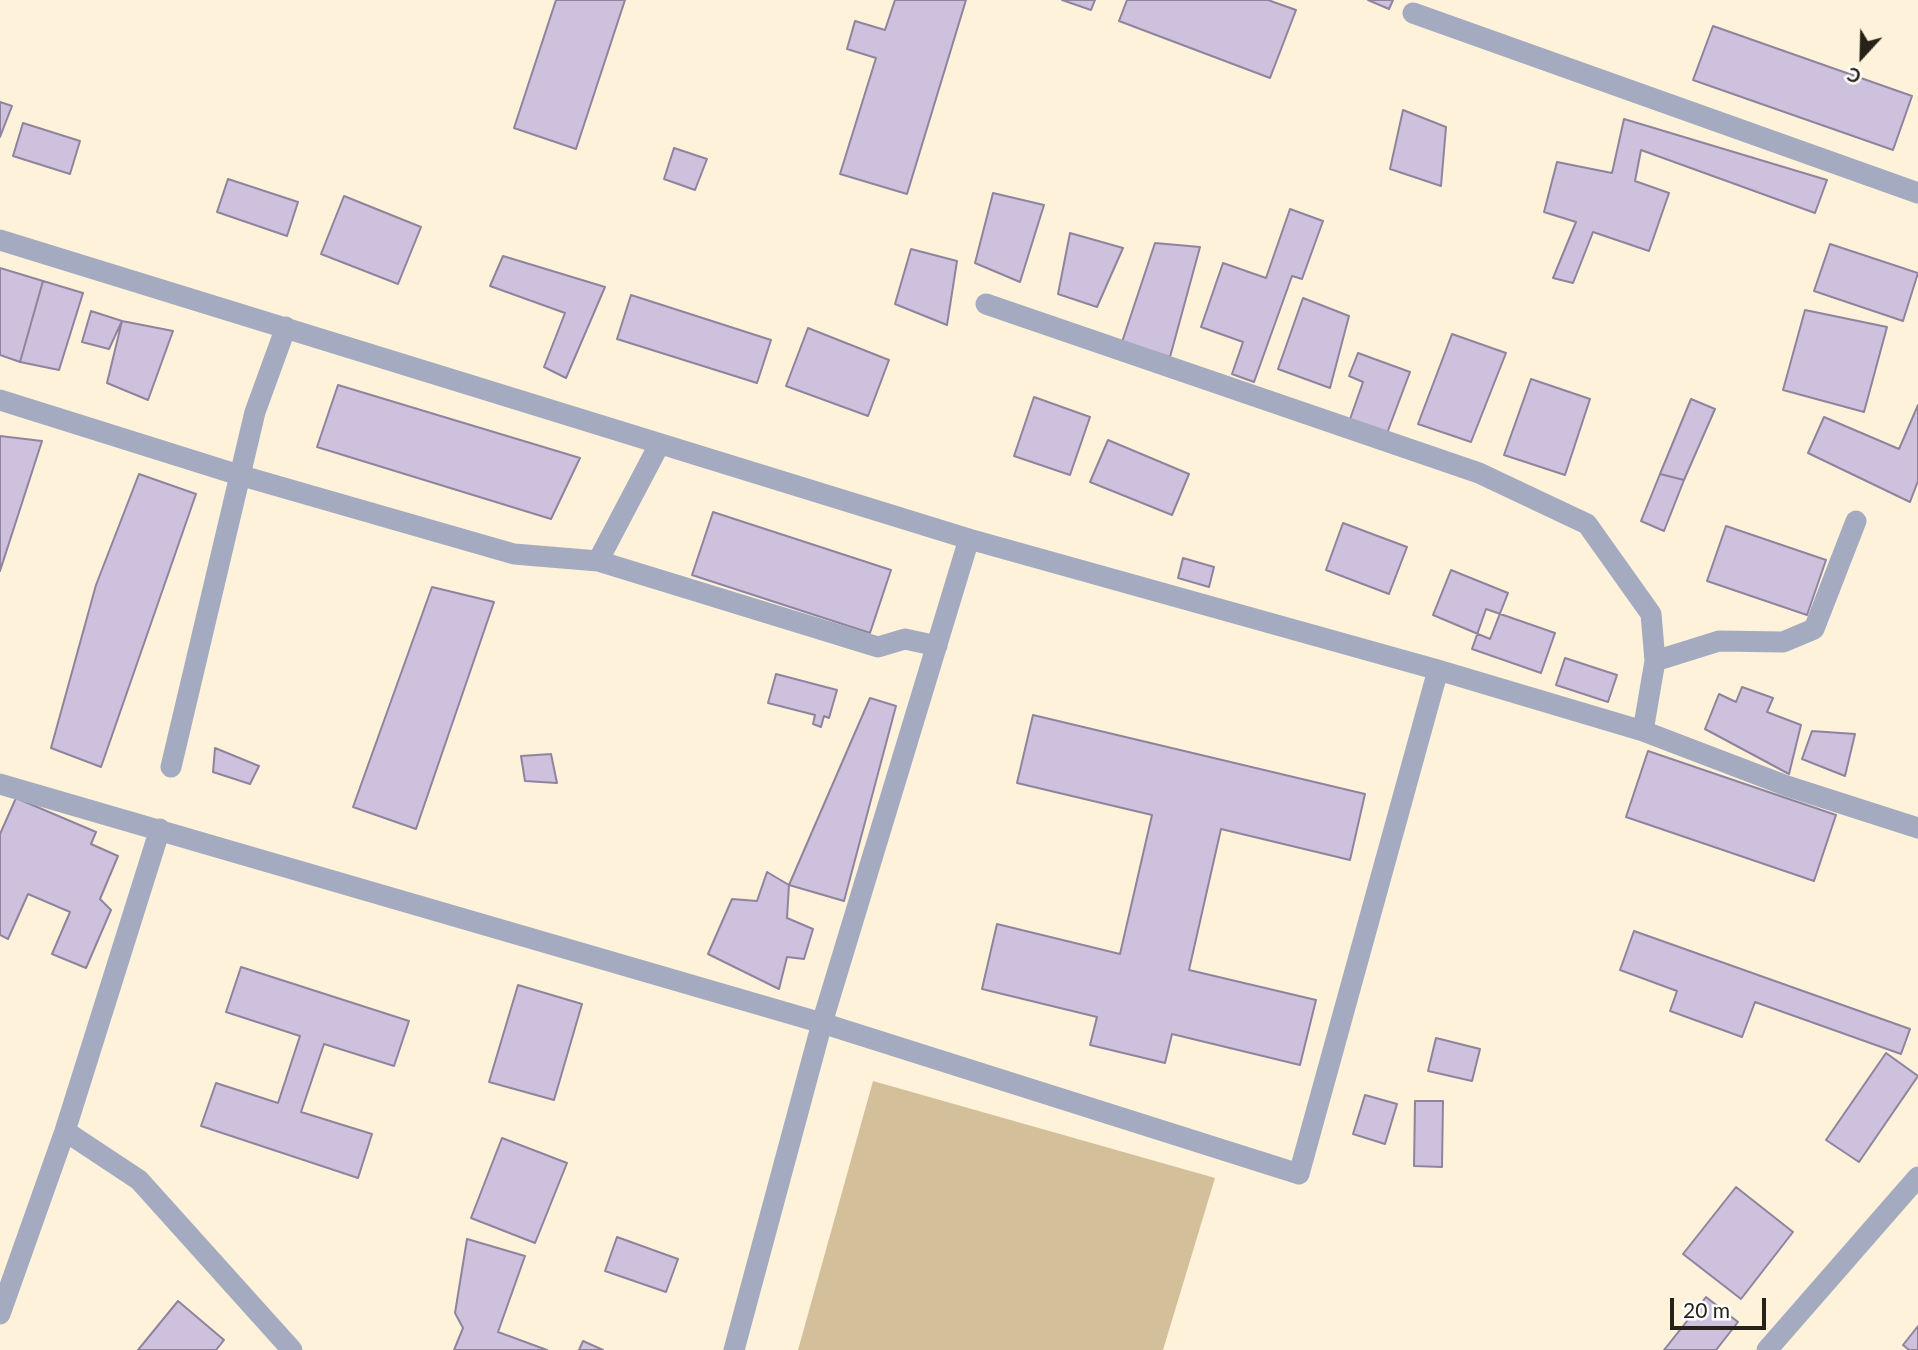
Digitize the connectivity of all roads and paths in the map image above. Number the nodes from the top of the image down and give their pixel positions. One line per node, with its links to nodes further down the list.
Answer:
1 (1413, 13): 2 (street)
2 (1918, 193)
3 (0, 240): 5 (street)
4 (986, 304): 13 (street)
5 (286, 327): 7 (street); 8 (street)
6 (0, 400): 8 (street)
7 (660, 445): 10 (street); 11 (street)
8 (239, 475): 11 (street); 16 (street)
9 (1856, 521): 13 (street)
10 (970, 539): 12 (street); 14 (street)
11 (598, 561): 12 (street)
12 (937, 646): 20 (street)
13 (1655, 661): 15 (street)
14 (1438, 670): 15 (street); 20 (street)
15 (1643, 731): 18 (street)
16 (171, 767)
17 (0, 784): 19 (street)
18 (1918, 828)
19 (160, 829): 20 (street); 21 (street)
20 (822, 1023): 25 (street)
21 (65, 1131): 23 (street); 24 (street)
22 (1918, 1177): 26 (street)
23 (0, 1314)
24 (292, 1350)
25 (734, 1350)
26 (1767, 1350)

